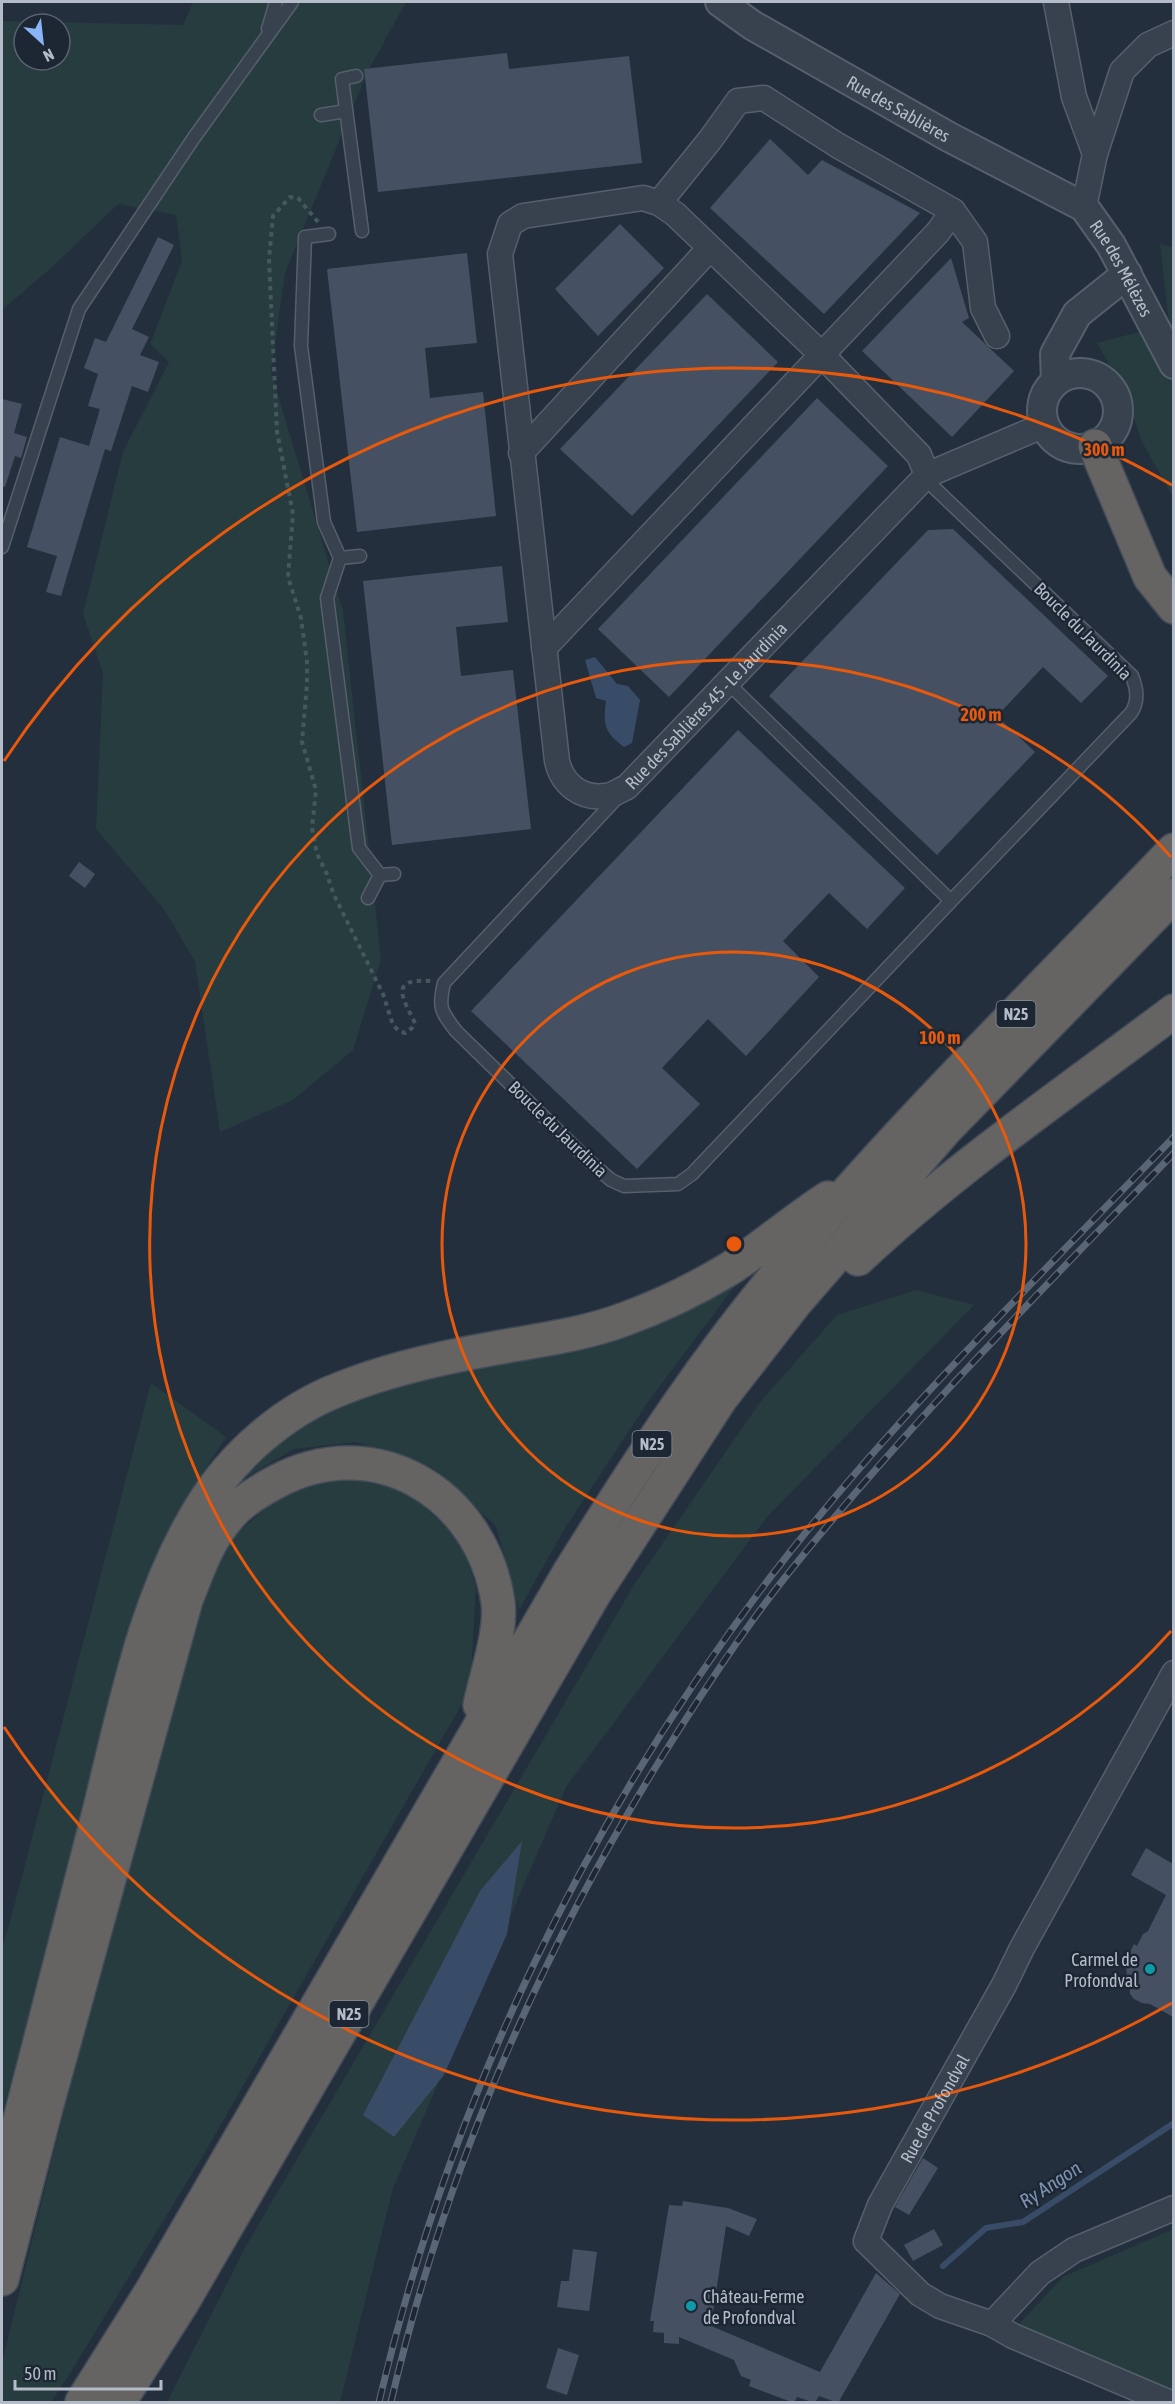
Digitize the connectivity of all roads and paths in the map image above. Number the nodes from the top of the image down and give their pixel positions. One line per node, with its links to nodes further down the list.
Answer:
1 (276, 2): 6 (lane)
2 (292, 2): 6 (lane)
3 (720, 2): 12 (street, Rue des Sablières)
4 (1056, 2): 10 (street)
5 (1173, 33): 10 (street)
6 (264, 41): 28 (lane)
7 (356, 76): 8 (lane)
8 (346, 111): 9 (lane); 14 (lane)
9 (321, 115)
10 (1095, 154): 12 (street)
11 (659, 203): 13 (street); 16 (street); 26 (street, Rue des Sablières 45 - Le Jaurdinia)
12 (1084, 207): 17 (street, Rue des Mélèzes)
13 (953, 211): 19 (street); 20 (street)
14 (362, 231)
15 (329, 234): 30 (lane)
16 (710, 248): 20 (street); 26 (street)
17 (1127, 274): 18 (street); 21 (street, Rue des Mélèzes)
18 (1066, 333): 22 (street); 23 (street)
19 (997, 336)
20 (821, 354): 27 (street); 32 (street)
21 (1173, 364)
22 (1083, 373): 23 (street); 25 (street)
23 (1056, 381): 24 (street)
24 (1046, 427): 25 (street); 27 (street, Rue des Sablières 45 - Le Jaurdinia)
25 (1095, 446): 31 (highway)
26 (521, 453): 32 (street, Rue des Sablières 45 - Le Jaurdinia)
27 (926, 476): 33 (street, Rue des Sablières 45 - Le Jaurdinia); 40 (lane, Boucle du Jaurdinia)
28 (2, 547)
29 (360, 556): 30 (lane)
30 (340, 558): 37 (lane)
31 (1173, 607)
32 (544, 648): 34 (street, Rue des Sablières 45 - Le Jaurdinia)
33 (727, 682): 34 (street, Rue des Sablières 45 - Le Jaurdinia); 40 (lane)
34 (627, 787): 40 (lane, Boucle du Jaurdinia)
35 (1173, 850): 42 (highway, N25)
36 (394, 874): 37 (lane)
37 (380, 875): 39 (lane)
38 (1173, 895): 43 (highway, N25)
39 (368, 898)
40 (951, 901)
41 (1173, 1011): 43 (highway)
42 (858, 1179): 45 (highway, N25); 46 (highway)
43 (795, 1303): 49 (highway, N25)
44 (1173, 1673): 50 (street, Rue de Profondval)
45 (476, 1730): 48 (highway); 51 (highway, N25)
46 (2, 2191)
47 (1173, 2208): 50 (street)
48 (2, 2279)
49 (182, 2303): 52 (highway, N25); 53 (highway)
50 (992, 2324): 54 (street, Rue de Profondval)
51 (82, 2403)
52 (119, 2403)
53 (142, 2403)
54 (1168, 2403)

